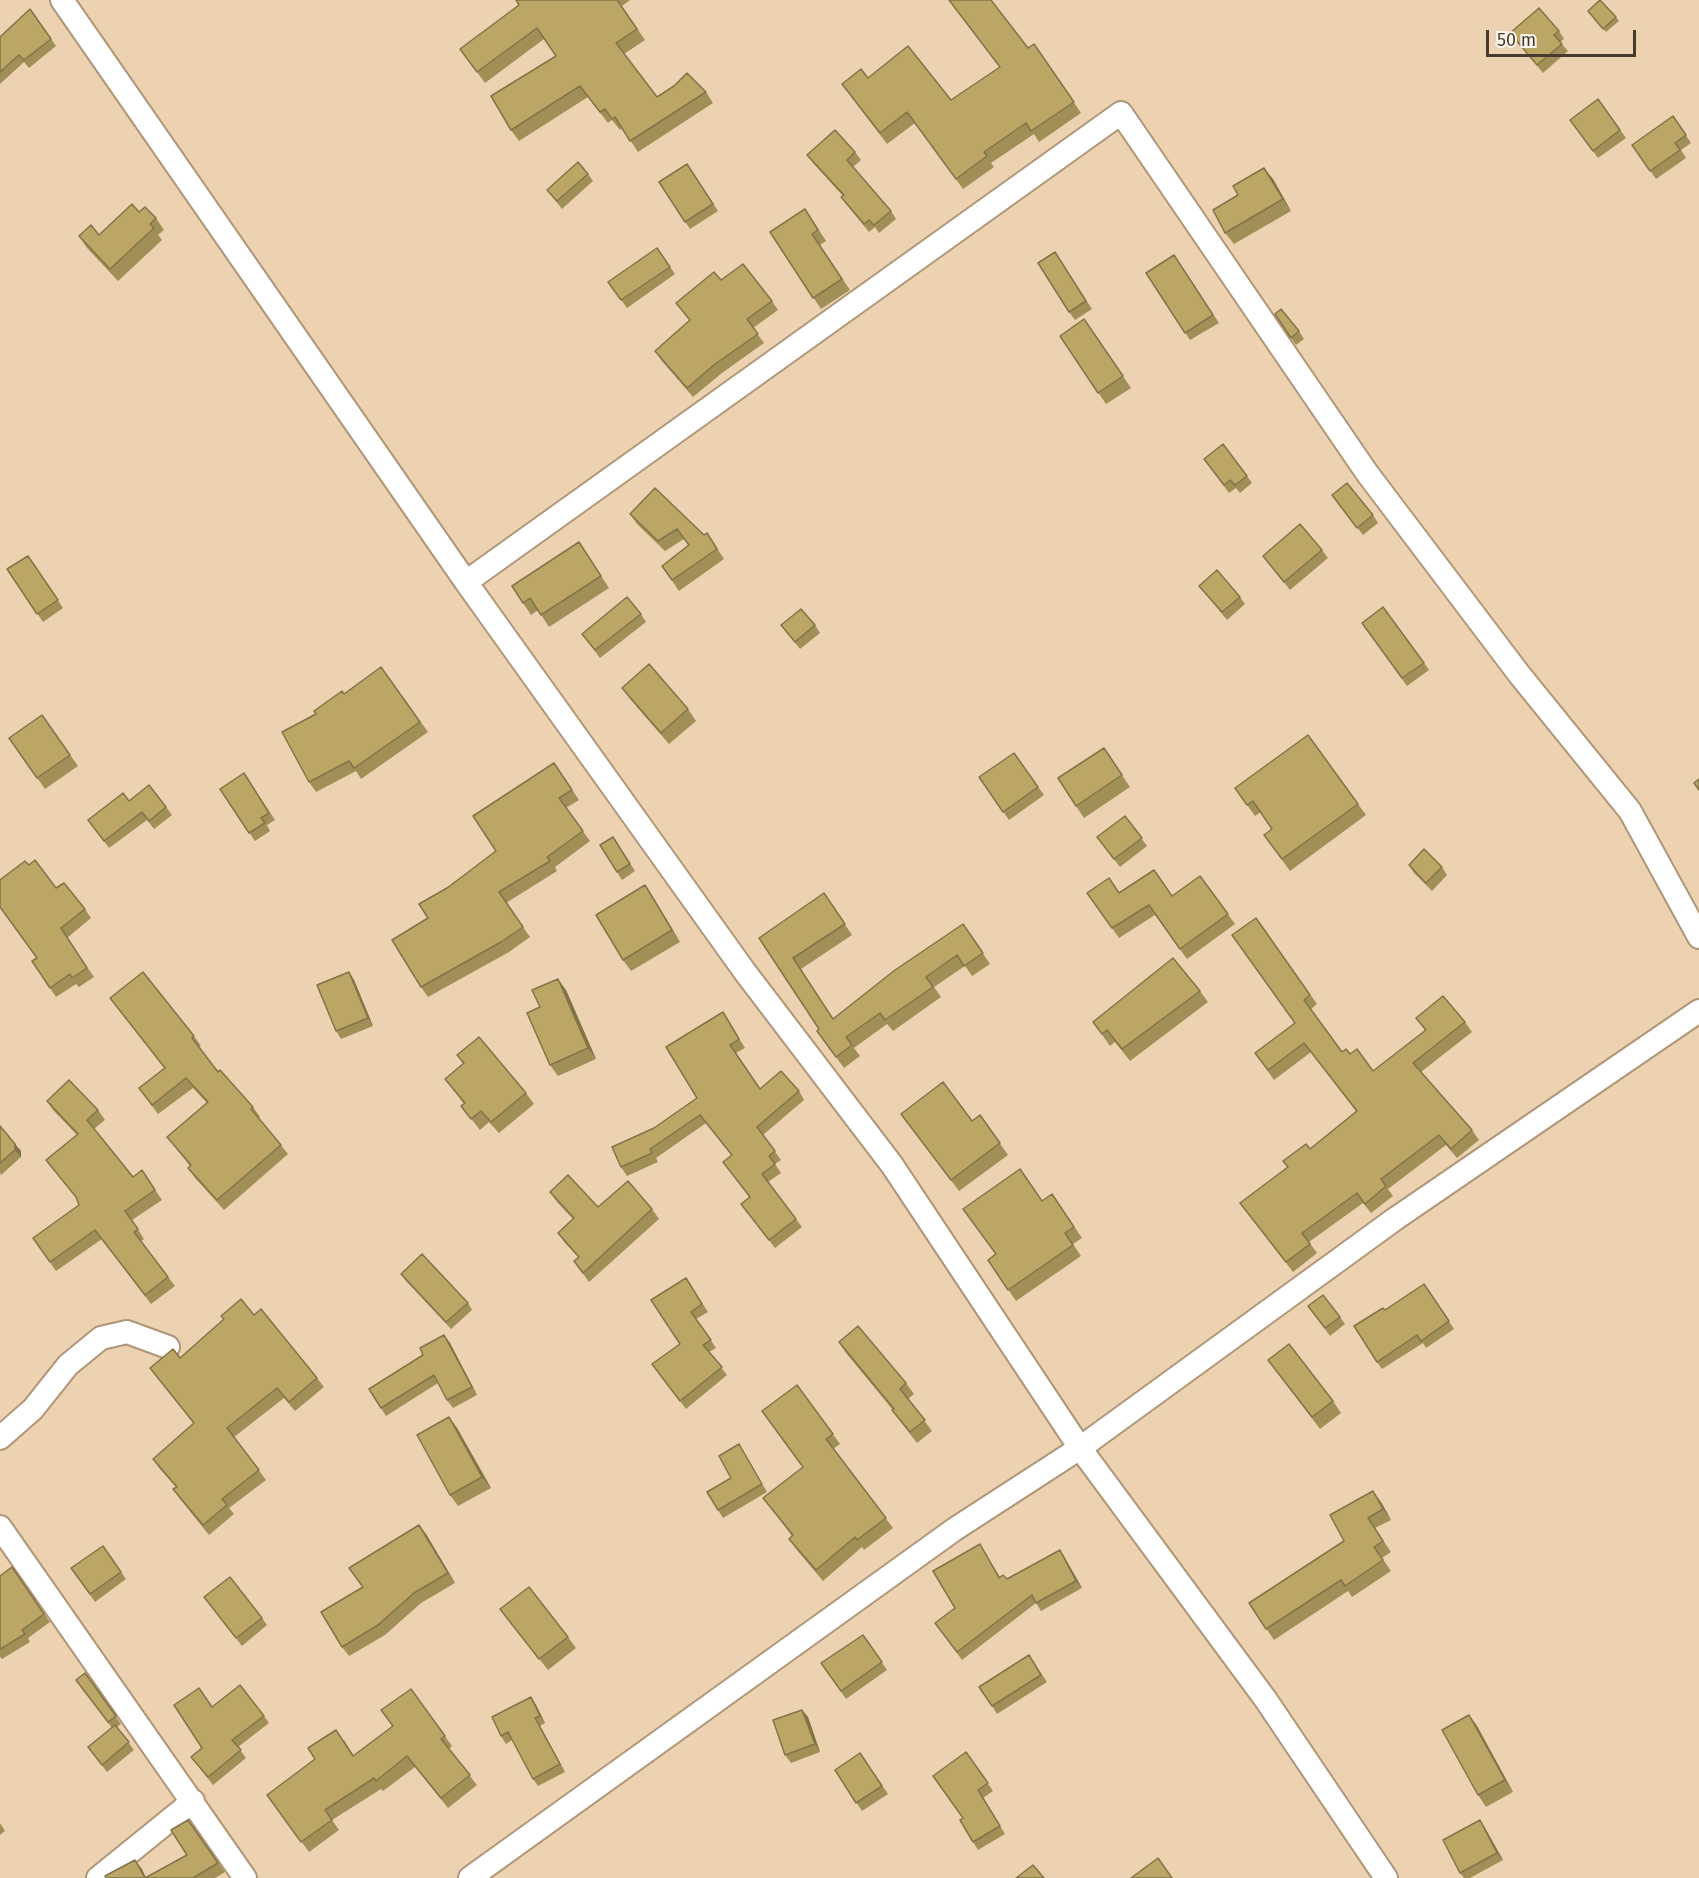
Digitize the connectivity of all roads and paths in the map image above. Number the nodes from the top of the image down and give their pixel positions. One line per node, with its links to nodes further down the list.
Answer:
1 (62, 0): 2 (street)
2 (466, 582): 3 (street); 7 (street)
3 (1699, 936)
4 (1699, 1011): 7 (street)
5 (168, 1347): 6 (street)
6 (0, 1437)
7 (1080, 1448): 12 (street); 13 (street)
8 (0, 1527): 9 (street)
9 (193, 1802): 10 (street); 11 (street)
10 (98, 1878)
11 (245, 1878)
12 (470, 1878)
13 (1386, 1878)

